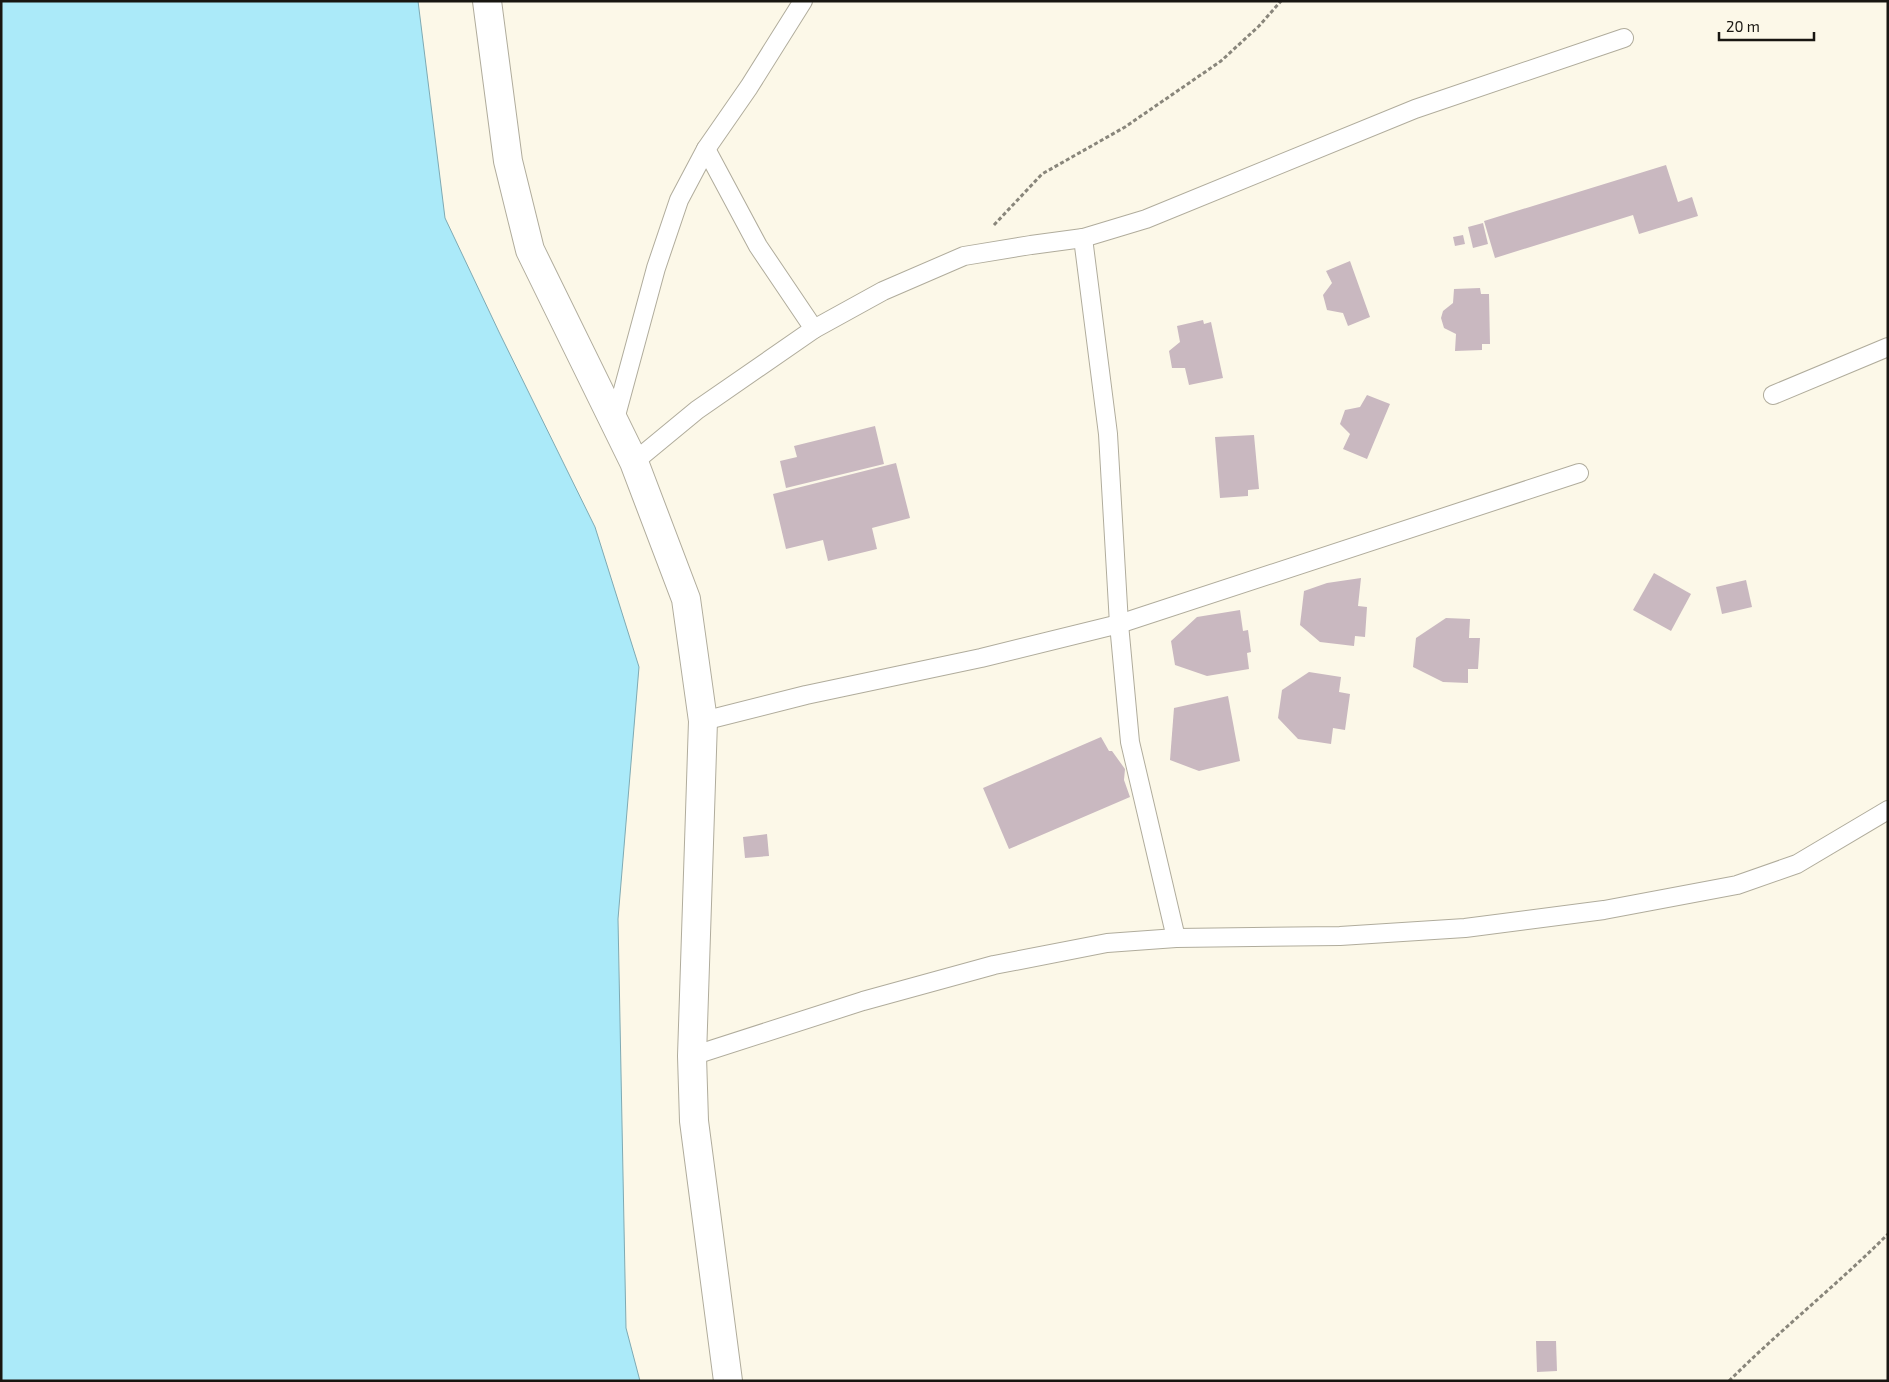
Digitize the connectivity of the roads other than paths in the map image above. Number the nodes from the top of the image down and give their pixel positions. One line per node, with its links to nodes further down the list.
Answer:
1 (487, 1): 9 (street)
2 (803, 1): 4 (lane)
3 (1624, 38): 5 (lane)
4 (706, 149): 6 (lane); 9 (lane)
5 (1083, 238): 6 (lane); 12 (lane)
6 (814, 329): 10 (lane)
7 (1888, 347): 8 (lane)
8 (1773, 395)
9 (614, 423): 10 (street)
10 (634, 462): 13 (street)
11 (1580, 473): 12 (lane)
12 (1119, 624): 13 (lane); 15 (lane)
13 (703, 721): 16 (street)
14 (1888, 810): 15 (lane)
15 (1176, 938): 16 (lane)
16 (692, 1056): 17 (street)
17 (728, 1381)

